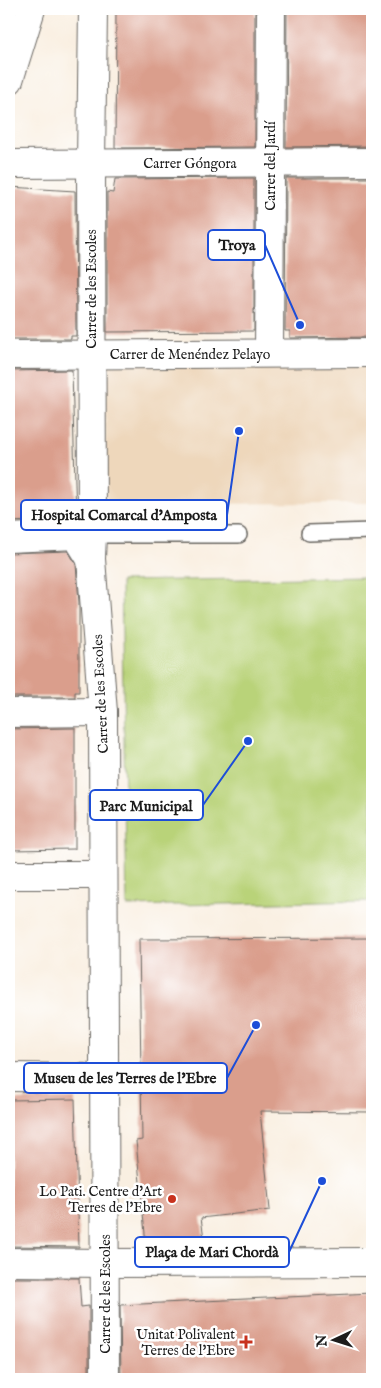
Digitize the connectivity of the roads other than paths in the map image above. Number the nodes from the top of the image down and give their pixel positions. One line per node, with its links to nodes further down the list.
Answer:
1 (31, 9): 4 (street)
2 (93, 9): 6 (street, Carrer de les Escoles)
3 (271, 9): 7 (street, Carrer del Jardí)
4 (9, 80)
5 (372, 162): 7 (street, Carrer Góngora)
6 (91, 163): 7 (street, Carrer Góngora); 8 (street, Carrer Góngora); 12 (street, Carrer de les Escoles)
7 (270, 163): 10 (street, Carrer del Jardí)
8 (9, 164)
9 (372, 353): 10 (street, Carrer de Menéndez Pelayo)
10 (270, 354): 12 (street, Carrer de Menéndez Pelayo)
11 (9, 355): 12 (street, Carrer de Menéndez Pelayo)
12 (91, 355): 17 (street, Carrer de les Escoles)
13 (372, 531): 14 (lane)
14 (309, 533)
15 (238, 535): 17 (lane)
16 (9, 538): 17 (street)
17 (92, 547): 18 (street, Carrer de les Escoles)
18 (103, 712): 19 (street); 21 (street, Carrer de les Escoles)
19 (9, 713)
20 (9, 875): 21 (street)
21 (103, 875): 23 (street, Carrer de les Escoles)
22 (9, 1077): 23 (street)
23 (104, 1078): 26 (street, Carrer de les Escoles)
24 (9, 1262): 26 (street)
25 (372, 1262): 26 (street)
26 (105, 1263): 27 (street, Carrer de les Escoles)
27 (105, 1379)

